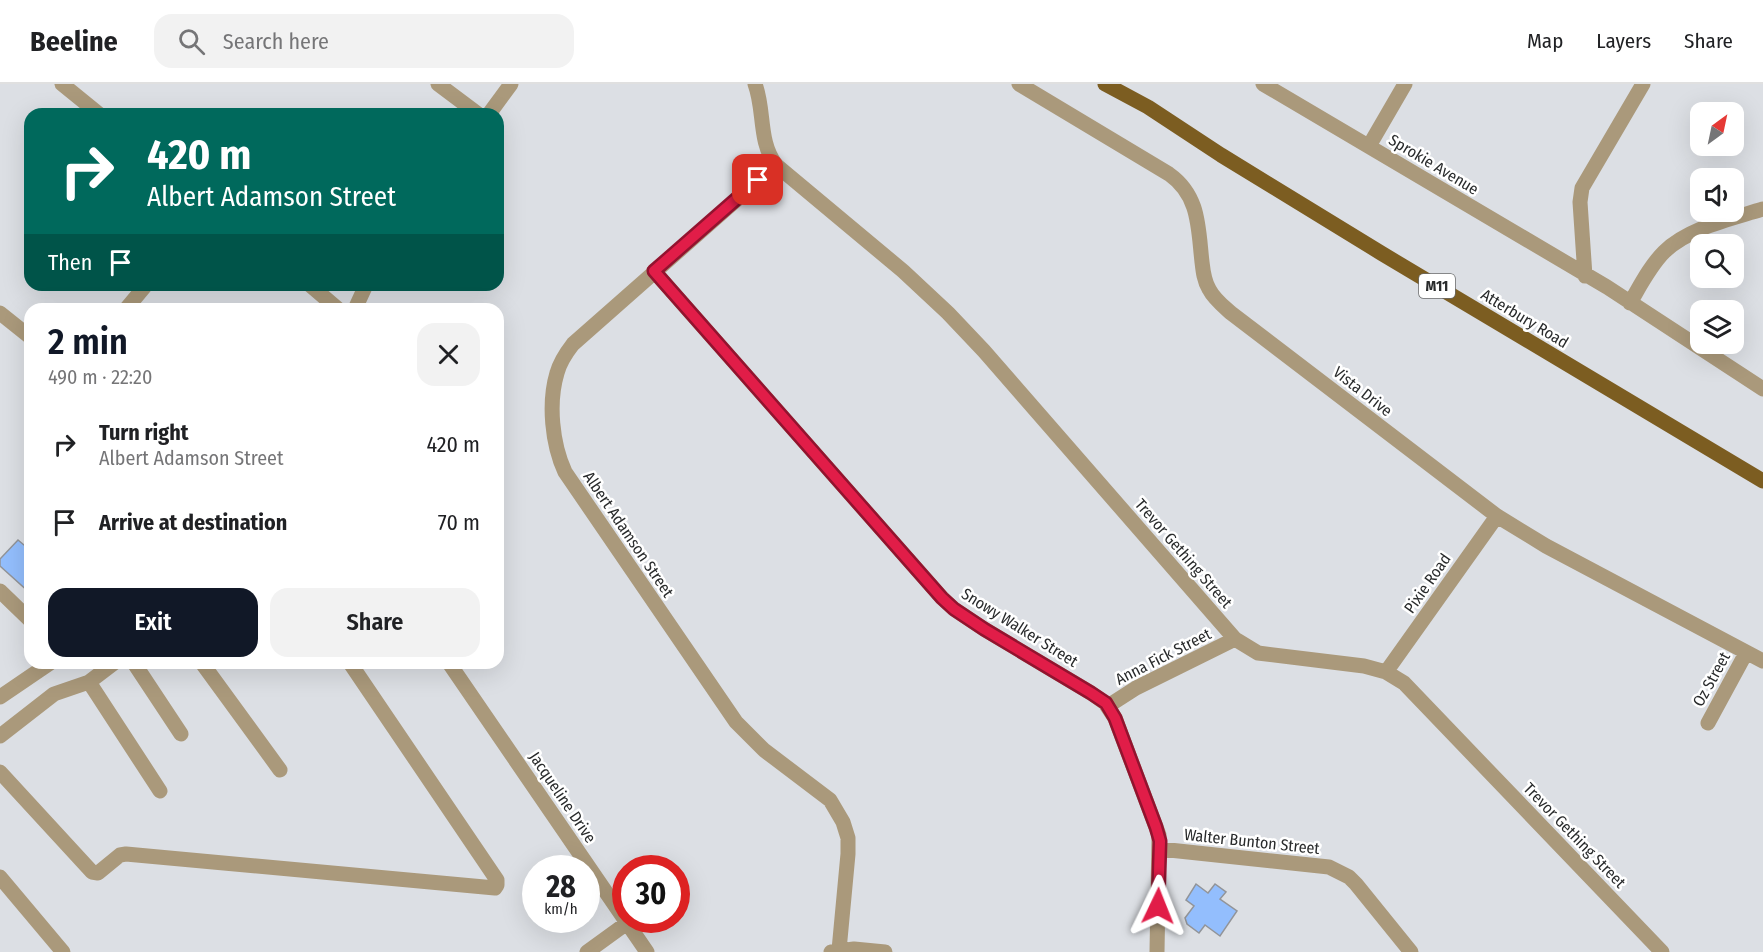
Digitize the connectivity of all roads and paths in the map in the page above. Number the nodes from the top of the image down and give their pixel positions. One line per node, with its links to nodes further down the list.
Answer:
1 (62, 84): 12 (street)
2 (438, 84): 13 (street)
3 (511, 84): 14 (street)
4 (755, 84): 16 (street, Trevor Gething Street)
5 (1019, 84): 29 (street, Vista Drive)
6 (1105, 84): 11 (main road, Atterbury Road / M11)
7 (1122, 84): 11 (main road, Atterbury Road / M11)
8 (1405, 84): 15 (street)
9 (1643, 84): 19 (street)
10 (1269, 86): 15 (street, Sprokie Avenue)
11 (1148, 107): 28 (main road, Atterbury Road / M11)
12 (92, 108)
13 (470, 108)
14 (493, 108)
15 (1369, 146): 19 (street, Sprokie Avenue)
16 (776, 165): 18 (street, Albert Adamson Street); 32 (street, Trevor Gething Street)
17 (1763, 209): 24 (street)
18 (654, 271): 44 (street, Snowy Walker Street); 56 (street, Albert Adamson Street)
19 (1585, 276): 24 (street, Sprokie Avenue)
20 (141, 291): 22 (street)
21 (317, 291): 23 (street)
22 (131, 303)
23 (331, 303)
24 (1630, 303): 27 (street, Sprokie Avenue)
25 (0, 313): 26 (street)
26 (24, 332)
27 (1763, 390)
28 (1763, 481)
29 (1497, 516): 33 (street, Vista Drive); 41 (street, Pixie Road)
30 (0, 591): 31 (street)
31 (24, 614)
32 (1235, 639): 41 (street, Trevor Gething Street); 44 (street, Anna Fick Street)
33 (1746, 653): 34 (street, Vista Drive); 45 (street, Oz Street)
34 (1763, 661)
35 (41, 669): 43 (street)
36 (106, 669): 42 (street)
37 (138, 669): 46 (street)
38 (206, 669): 48 (street)
39 (354, 669): 49 (street)
40 (453, 669): 53 (street, Jacqueline Drive)
41 (1386, 672): 63 (street, Trevor Gething Street)
42 (89, 682): 47 (street); 50 (street)
43 (0, 697)
44 (1107, 706): 51 (street, Snowy Walker Street)
45 (1708, 723)
46 (181, 734)
47 (0, 736)
48 (280, 770)
49 (0, 772)
50 (160, 791)
51 (1160, 849): 61 (street, Snowy Walker Street); 62 (street, Walter Bunton Street)
52 (1, 879): 57 (street)
53 (612, 901)
54 (613, 933): 58 (street)
55 (634, 933): 59 (street, Jacqueline Drive)
56 (835, 951): 60 (street)
57 (63, 952)
58 (587, 952)
59 (647, 952)
60 (885, 952)
61 (1157, 952)
62 (1411, 952)
63 (1662, 952)

